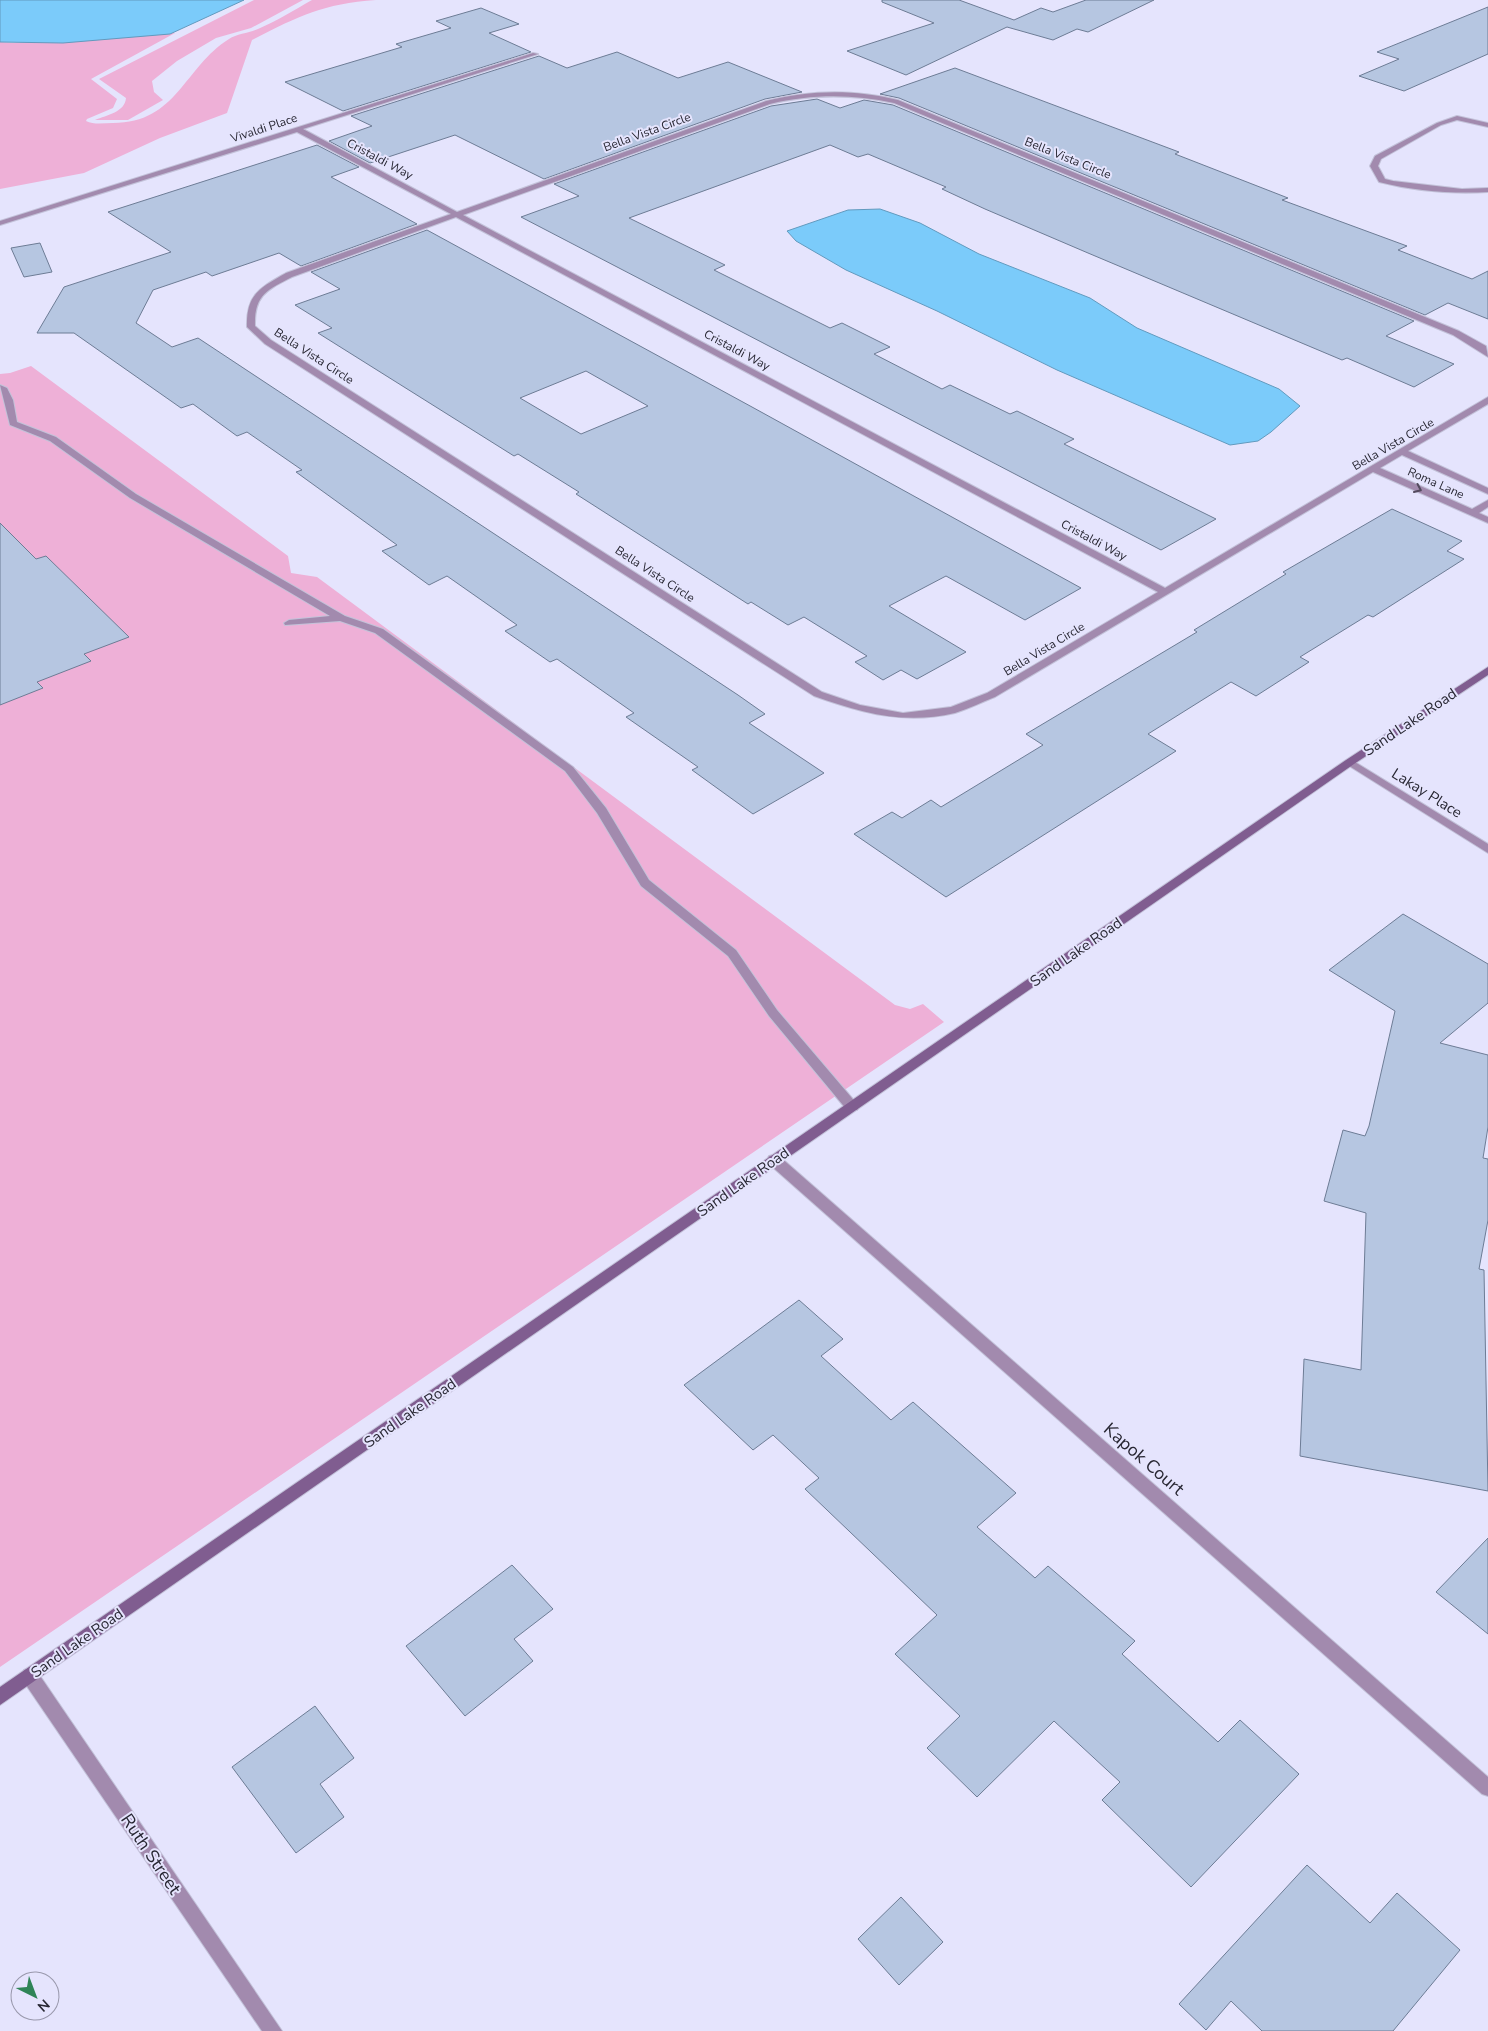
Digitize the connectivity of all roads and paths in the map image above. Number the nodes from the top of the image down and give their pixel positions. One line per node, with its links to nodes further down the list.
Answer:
1 (535, 54): 3 (street, Vivaldi Place)
2 (1488, 125): 4 (street)
3 (297, 129): 5 (street, Cristaldi Way); 6 (street, Vivaldi Place)
4 (1488, 190)
5 (457, 214): 7 (street, Bella Vista Circle); 16 (street, Cristaldi Way); 16 (street, Bella Vista Circle)
6 (0, 223)
7 (1488, 354)
8 (0, 388): 17 (street)
9 (1488, 400): 10 (street, Bella Vista Circle)
10 (1403, 452): 11 (street, Bella Vista Circle); 12 (street, Roma Lane)
11 (1374, 469): 14 (street, Roma Lane, one-way to 14); 16 (street, Bella Vista Circle)
12 (1488, 491)
13 (1488, 503): 14 (street)
14 (1472, 513): 15 (street, Roma Lane)
15 (1488, 520)
16 (1165, 592)
17 (341, 618): 18 (street); 22 (street)
18 (289, 623)
19 (1488, 670): 20 (street, Sand Lake Road)
20 (1350, 762): 21 (street, Lakay Place); 22 (street, Sand Lake Road)
21 (1488, 849)
22 (852, 1106): 23 (street, Sand Lake Road)
23 (774, 1160): 24 (street, Sand Lake Road); 26 (street, Kapok Court)
24 (30, 1676): 25 (street, Sand Lake Road); 27 (street, Ruth Street)
25 (0, 1697)
26 (1488, 1788)
27 (273, 2031)

